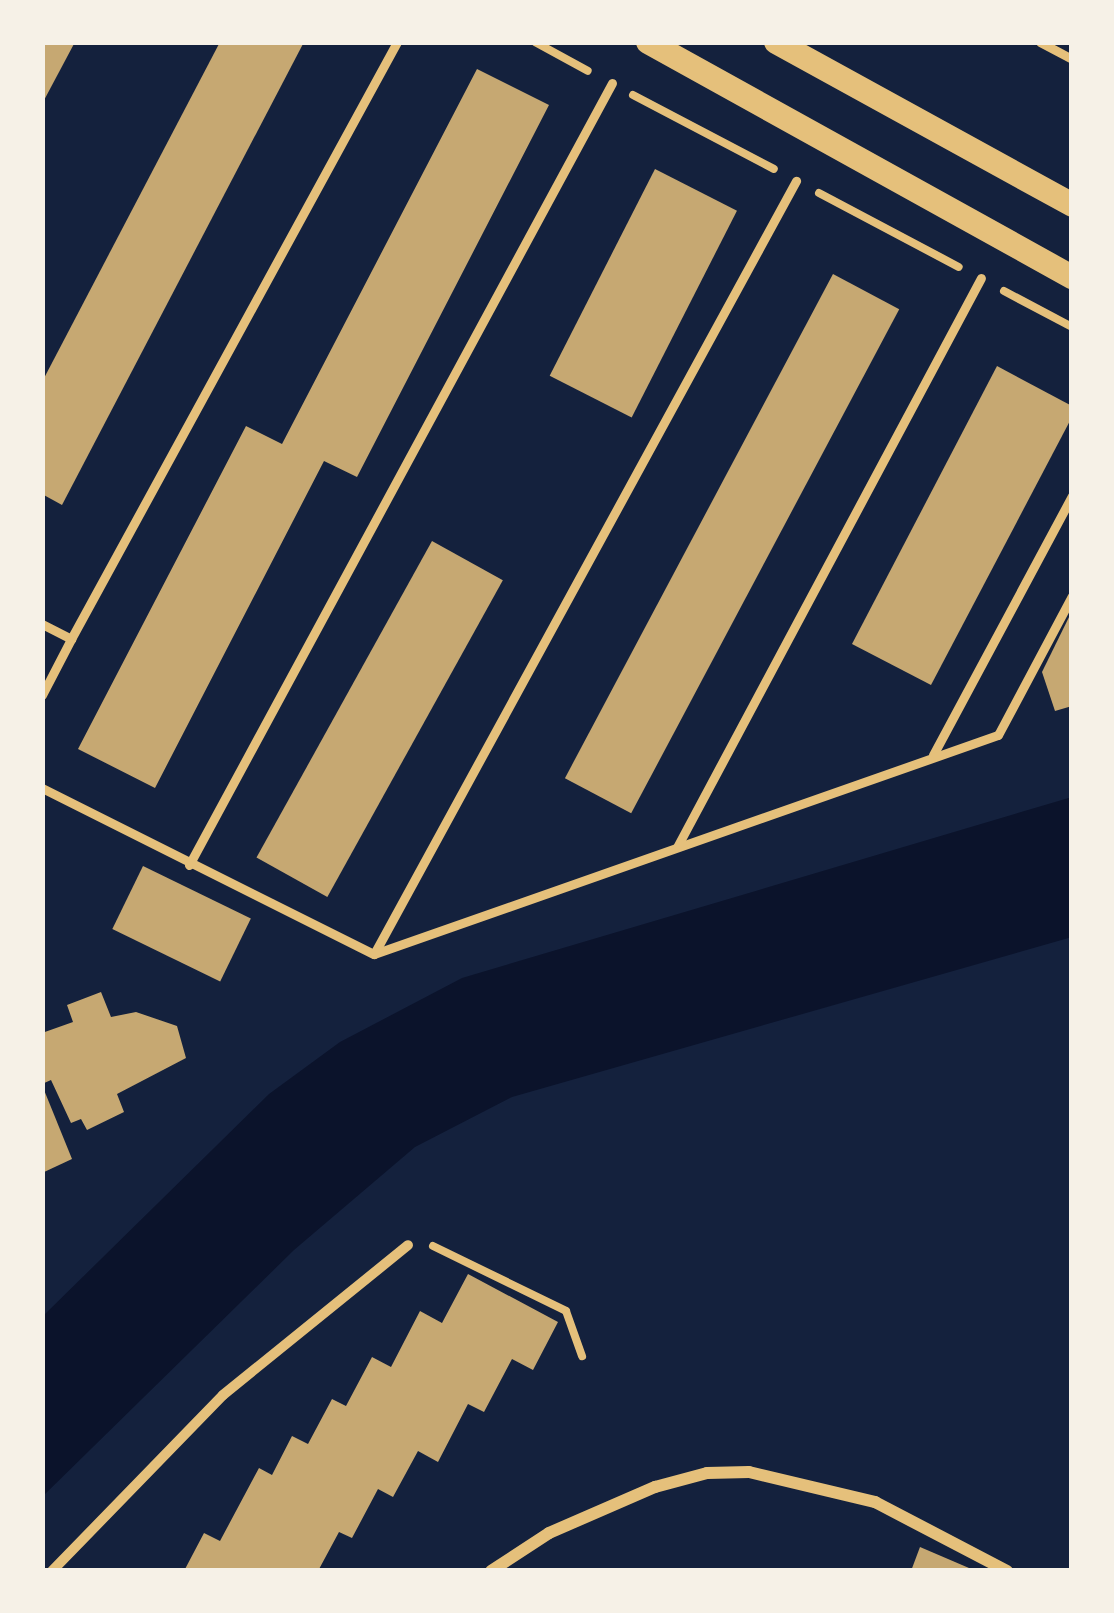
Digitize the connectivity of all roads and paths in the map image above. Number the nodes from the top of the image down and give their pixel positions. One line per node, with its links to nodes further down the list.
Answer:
1 (397, 42): 14 (lane)
2 (648, 42): 9 (main road)
3 (776, 42): 8 (main road)
4 (1040, 42): 5 (lane)
5 (1072, 59)
6 (613, 83): 19 (lane)
7 (796, 181): 20 (lane)
8 (1072, 205)
9 (1072, 277)
10 (981, 278): 18 (lane)
11 (1072, 496): 16 (lane)
12 (1072, 596): 16 (lane)
13 (42, 624): 14 (lane)
14 (71, 639): 15 (lane)
15 (42, 695)
16 (934, 755): 18 (lane)
17 (42, 788): 19 (lane)
18 (677, 847): 20 (lane)
19 (189, 865): 20 (lane)
20 (374, 954)
21 (408, 1245): 22 (path); 23 (street)
22 (582, 1355)
23 (52, 1571)
24 (491, 1571): 25 (street)
25 (1007, 1571)

